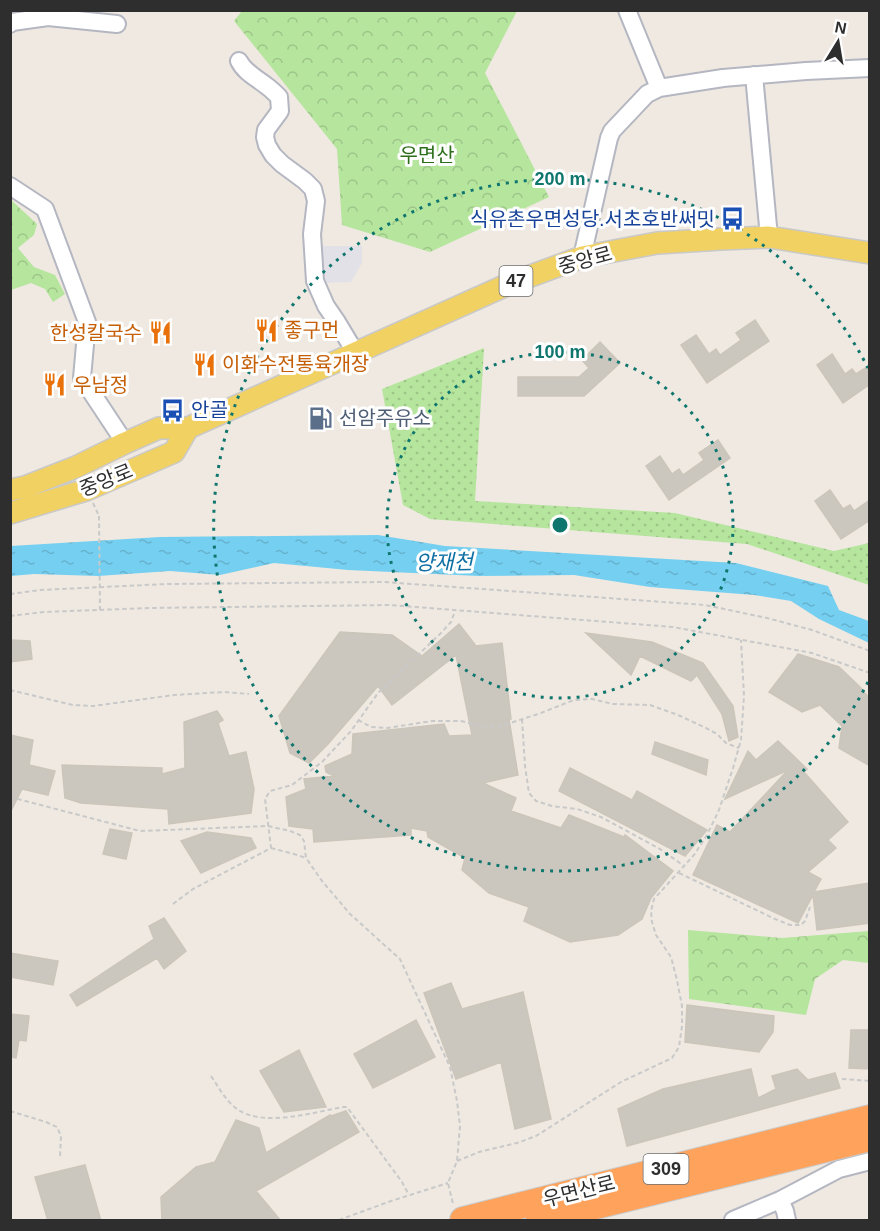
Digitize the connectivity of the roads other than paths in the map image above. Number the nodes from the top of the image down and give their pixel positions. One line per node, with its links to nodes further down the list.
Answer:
1 (627, 10): 7 (street)
2 (10, 24): 3 (street)
3 (117, 24)
4 (239, 61): 12 (street)
5 (870, 68): 6 (street)
6 (754, 75): 7 (street); 9 (street)
7 (659, 88): 11 (street)
8 (10, 186): 14 (street)
9 (769, 237): 10 (main road, 중앙로 / 47); 11 (main road, 중앙로 / 47)
10 (870, 253)
11 (582, 257): 12 (main road, 중앙로 / 47)
12 (355, 352): 13 (main road, 중앙로 / 47)
13 (188, 428): 14 (main road, 중앙로 / 47); 16 (main road, 중앙로)
14 (125, 443): 15 (main road, 중앙로 / 47)
15 (10, 490)
16 (10, 513)
17 (870, 1118): 21 (highway, 우면산로 / 309)
18 (870, 1138): 22 (highway, 우면산로 / 309)
19 (870, 1161): 20 (street)
20 (780, 1200): 23 (street); 24 (street)
21 (458, 1212)
22 (539, 1221)
23 (733, 1221)
24 (787, 1221)

